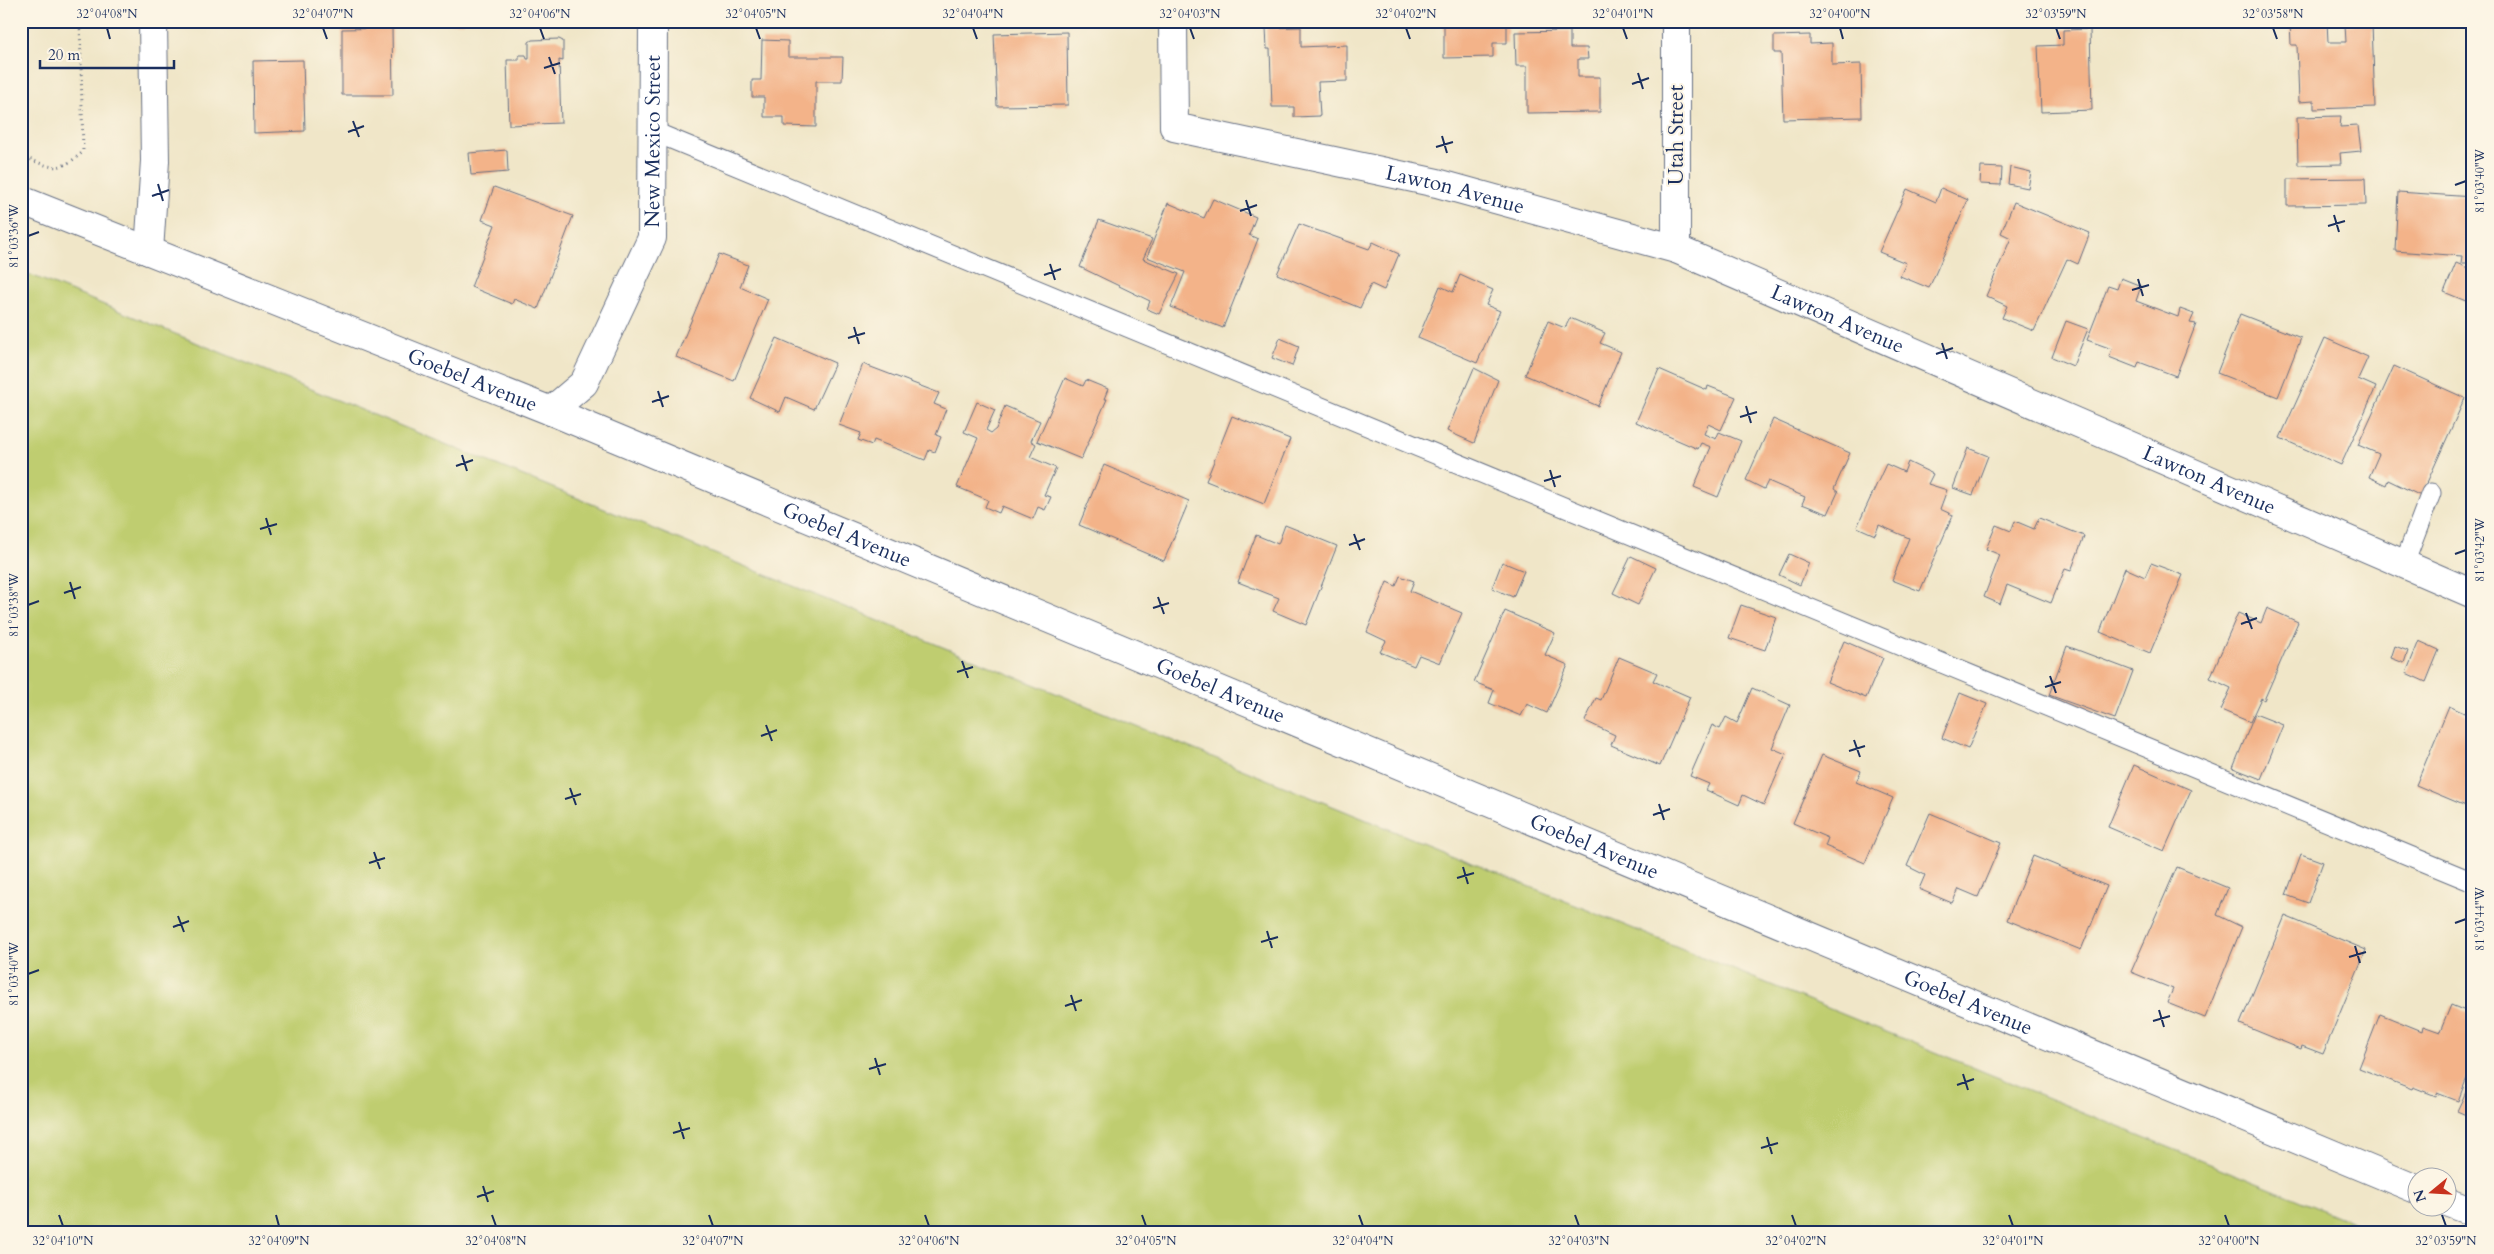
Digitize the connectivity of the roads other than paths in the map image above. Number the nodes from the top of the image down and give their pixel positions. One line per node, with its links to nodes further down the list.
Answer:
1 (153, 21): 8 (street)
2 (653, 21): 5 (street, New Mexico Street)
3 (1173, 21): 7 (street, Lawton Avenue)
4 (1676, 21): 7 (street, Utah Street)
5 (652, 131): 9 (street, New Mexico Street); 13 (lane)
6 (21, 200): 8 (street, Goebel Avenue)
7 (1676, 249): 11 (street, Lawton Avenue)
8 (149, 251): 9 (street, Goebel Avenue)
9 (551, 411): 14 (street, Goebel Avenue)
10 (2431, 493): 11 (lane)
11 (2404, 564): 12 (street, Lawton Avenue)
12 (2473, 594)
13 (2473, 882)
14 (2406, 1185)
15 (2456, 1206): 16 (street)
16 (2473, 1212)

